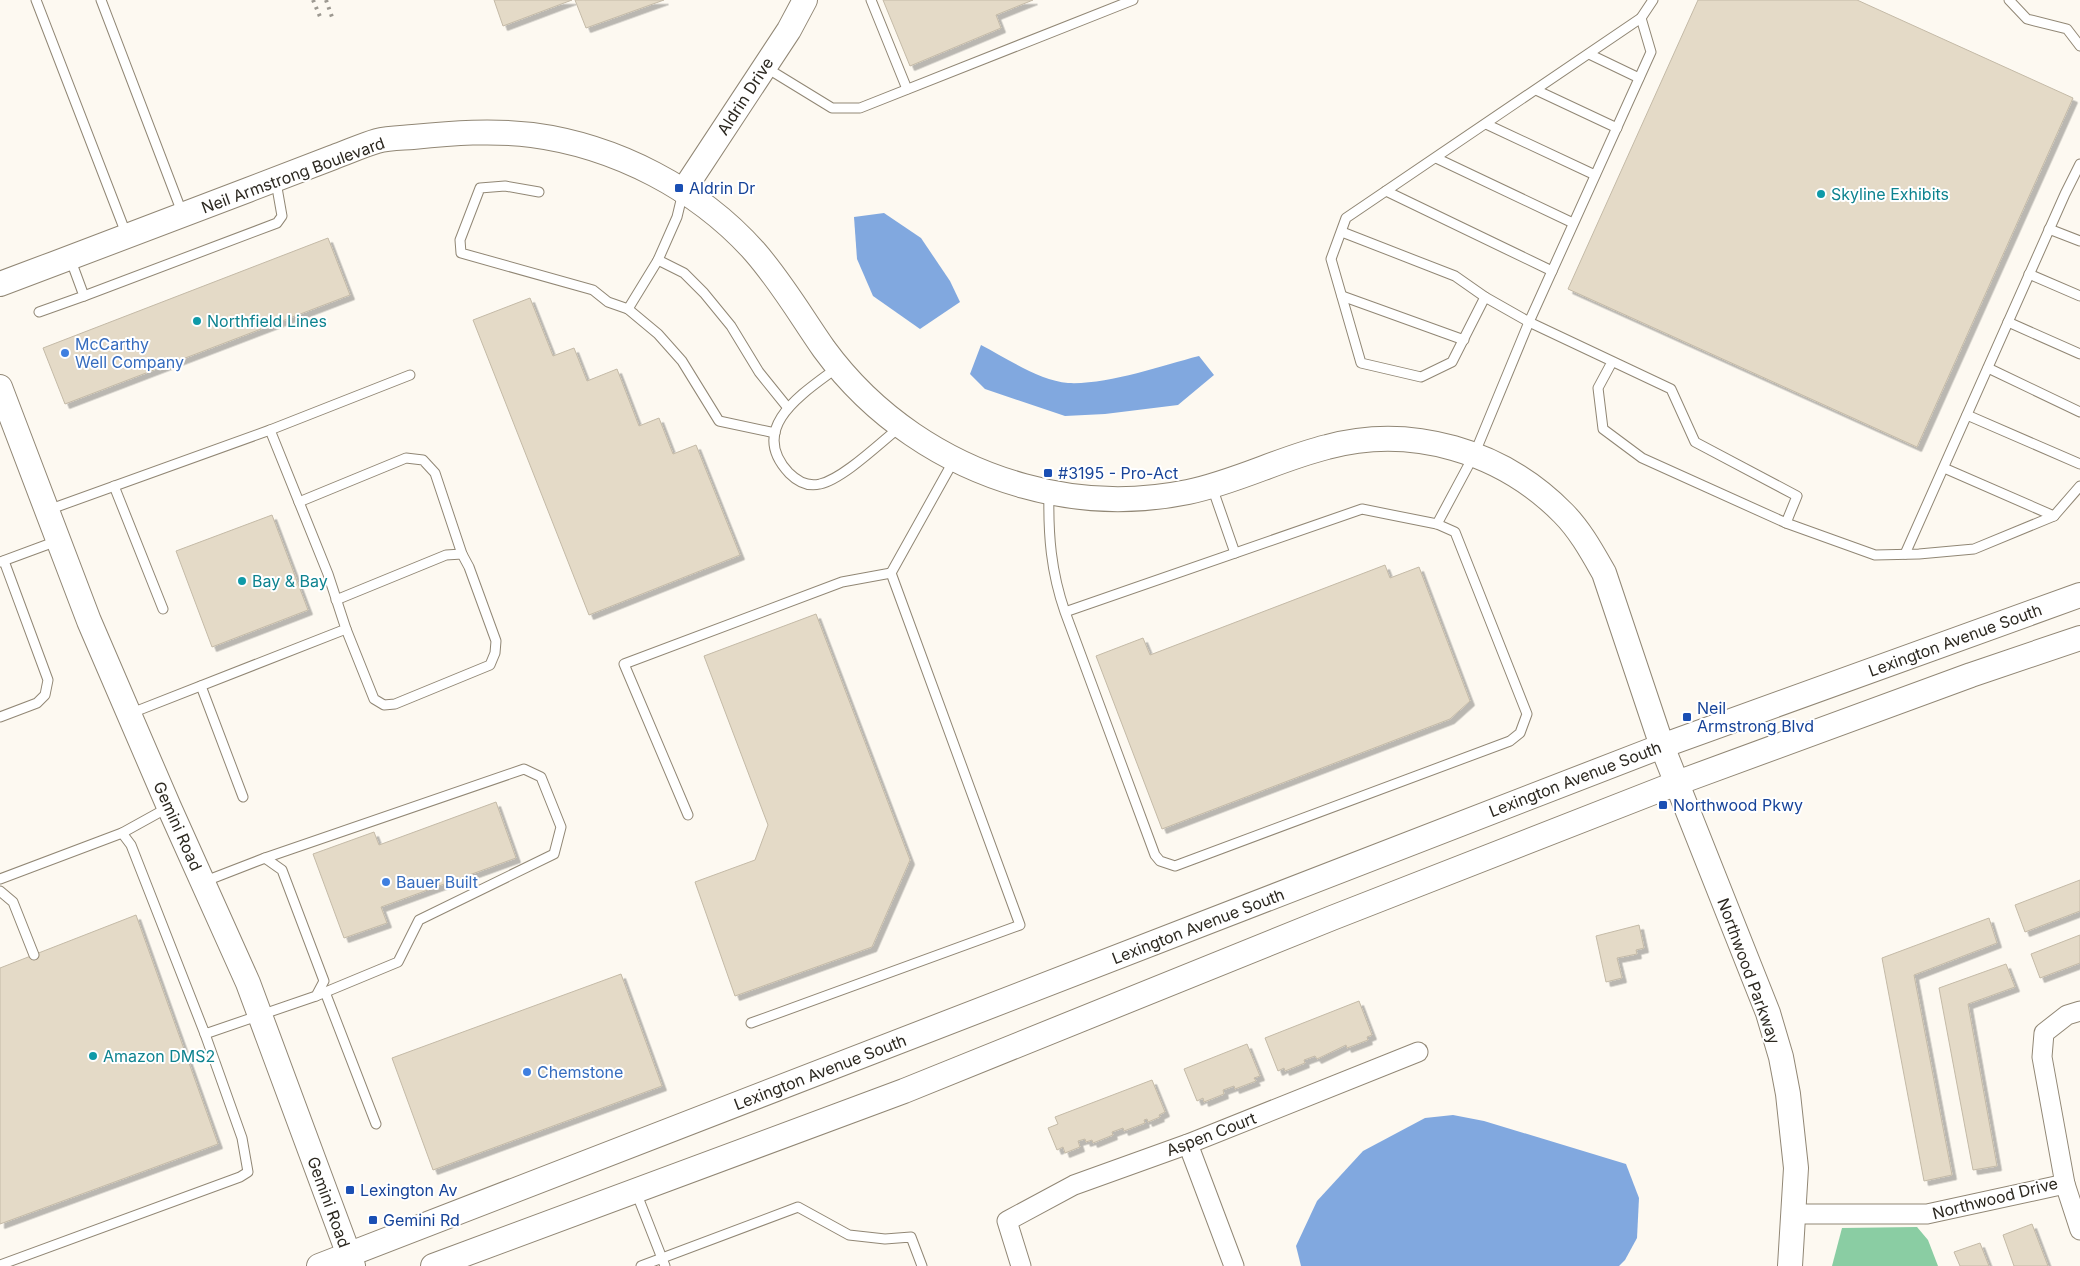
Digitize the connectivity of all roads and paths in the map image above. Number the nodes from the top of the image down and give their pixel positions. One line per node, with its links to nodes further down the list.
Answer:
1 (36, 0): 30 (lane)
2 (101, 0): 26 (lane)
3 (805, 0): 11 (street, Aldrin Drive)
4 (871, 0): 13 (lane)
5 (1133, 0): 13 (lane)
6 (1653, 0): 8 (lane)
7 (2009, 0): 9 (lane)
8 (1641, 18): 10 (lane); 12 (lane)
9 (2080, 46)
10 (1589, 54): 12 (lane); 14 (lane)
11 (765, 66): 13 (lane); 23 (street, Aldrin Drive)
12 (1639, 78): 16 (lane)
13 (907, 89)
14 (1536, 90): 15 (lane); 16 (lane)
15 (1486, 124): 17 (lane); 19 (lane)
16 (1617, 128): 19 (lane)
17 (1436, 158): 24 (lane); 27 (lane)
18 (2080, 164): 21 (lane)
19 (1595, 174): 27 (lane)
20 (276, 180): 23 (street, Neil Armstrong Boulevard); 26 (street, Neil Armstrong Boulevard); 37 (lane)
21 (2071, 182): 22 (lane); 28 (lane)
22 (2080, 185)
23 (683, 191): 33 (lane); 48 (street, Neil Armstrong Boulevard)
24 (1386, 191): 29 (lane); 34 (lane)
25 (539, 192): 41 (lane)
26 (183, 215): 30 (street, Neil Armstrong Boulevard)
27 (1573, 223): 34 (lane)
28 (2049, 229): 31 (lane); 35 (lane)
29 (1342, 232): 38 (lane); 40 (lane)
30 (127, 236): 32 (street, Neil Armstrong Boulevard)
31 (2080, 241)
32 (70, 258): 36 (street, Neil Armstrong Boulevard); 37 (lane)
33 (658, 260): 41 (lane); 52 (lane)
34 (1552, 271): 43 (lane)
35 (2029, 274): 39 (lane); 44 (lane)
36 (0, 284)
37 (84, 296): 42 (lane)
38 (1342, 296): 45 (lane); 45 (lane)
39 (2080, 296)
40 (1485, 297): 43 (lane); 45 (lane)
41 (628, 309): 58 (lane)
42 (39, 312)
43 (1529, 322): 47 (lane); 59 (lane)
44 (2008, 322): 46 (lane); 49 (lane)
45 (1464, 340)
46 (2080, 354)
47 (1612, 362): 70 (lane); 70 (lane)
48 (838, 366): 52 (lane); 56 (street, Neil Armstrong Boulevard)
49 (1988, 368): 54 (lane); 55 (lane)
50 (410, 374): 57 (lane)
51 (0, 387): 53 (street, Gemini Road)
52 (788, 408): 58 (lane)
53 (4, 412): 68 (street, Gemini Road)
54 (2080, 412)
55 (1967, 415): 61 (lane); 62 (lane)
56 (900, 426): 58 (lane); 60 (street, Neil Armstrong Boulevard)
57 (270, 430): 63 (lane); 67 (lane)
58 (775, 433)
59 (1474, 455): 65 (street, Neil Armstrong Boulevard); 71 (lane); 87 (street, Neil Armstrong Boulevard)
60 (954, 460): 66 (street, Neil Armstrong Boulevard); 77 (lane)
61 (2080, 464)
62 (1944, 468): 69 (lane); 75 (lane)
63 (114, 486): 68 (lane); 80 (lane)
64 (2080, 486): 69 (lane)
65 (1212, 487): 66 (street, Neil Armstrong Boulevard); 73 (lane)
66 (1049, 492): 81 (lane)
67 (299, 502): 74 (lane); 79 (lane)
68 (46, 510): 72 (street, Gemini Road)
69 (2054, 516): 75 (lane)
70 (1786, 523): 75 (lane)
71 (1437, 524): 73 (lane); 81 (lane)
72 (58, 541): 76 (lane); 85 (street, Gemini Road)
73 (1235, 553): 81 (lane)
74 (462, 554): 79 (lane); 82 (lane)
75 (1905, 554)
76 (2, 562): 86 (lane)
77 (891, 573): 91 (lane); 102 (lane)
78 (2080, 595): 87 (street, Lexington Avenue South)
79 (336, 600): 82 (lane)
80 (163, 609)
81 (1065, 612)
82 (346, 629): 84 (lane)
83 (2080, 638): 88 (street)
84 (201, 686): 85 (lane); 89 (lane)
85 (129, 714): 90 (street, Gemini Road)
86 (0, 717)
87 (1662, 746): 88 (street, Northwood Parkway); 111 (street, Lexington Avenue South)
88 (1677, 783): 108 (street); 109 (street, Northwood Parkway)
89 (243, 797)
90 (169, 807): 92 (lane); 95 (street, Gemini Road)
91 (688, 815)
92 (122, 833): 94 (lane); 103 (lane)
93 (265, 858): 95 (lane); 98 (lane); 99 (lane)
94 (0, 879)
95 (203, 882): 101 (street, Gemini Road)
96 (0, 890): 97 (lane)
97 (34, 955)
98 (325, 992): 99 (lane); 105 (lane)
99 (316, 996): 101 (lane)
100 (2080, 1011): 107 (street, Northwood Drive)
101 (260, 1014): 103 (lane); 111 (street, Gemini Road)
102 (750, 1023)
103 (206, 1034): 113 (lane)
104 (1418, 1052): 106 (street, Aspen Court)
105 (376, 1124)
106 (1188, 1144): 118 (street, Aspen Court); 119 (street)
107 (2065, 1184): 109 (street, Northwood Drive); 110 (street)
108 (636, 1192): 112 (lane); 115 (street)
109 (1794, 1214): 120 (street, Northwood Parkway)
110 (2080, 1230)
111 (351, 1260): 114 (street, Lexington Avenue South)
112 (663, 1262): 116 (lane); 117 (lane)
113 (0, 1265)
114 (319, 1266)
115 (432, 1266)
116 (642, 1266)
117 (922, 1266)
118 (1021, 1266)
119 (1234, 1266)
120 (1790, 1266)

